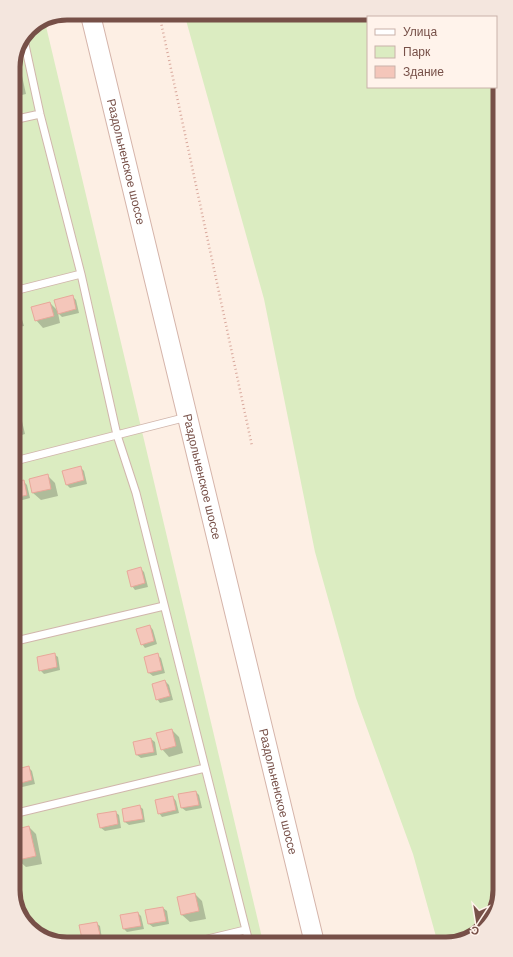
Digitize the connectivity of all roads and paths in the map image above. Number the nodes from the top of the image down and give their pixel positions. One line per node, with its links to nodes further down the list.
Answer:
1 (92, 20): 8 (main road, Раздольненское шоссе)
2 (161, 20): 10 (path)
3 (25, 46): 4 (lane)
4 (40, 114): 5 (lane); 6 (lane)
5 (20, 118)
6 (81, 274): 7 (lane); 9 (lane)
7 (20, 289)
8 (188, 417): 9 (lane); 19 (main road, Раздольненское шоссе)
9 (117, 435): 11 (lane); 12 (lane)
10 (252, 446)
11 (20, 460)
12 (164, 606): 13 (lane); 14 (lane)
13 (20, 640)
14 (205, 768): 15 (lane); 16 (lane)
15 (20, 812)
16 (245, 930): 17 (lane); 18 (lane)
17 (216, 937)
18 (247, 937)
19 (313, 937)

